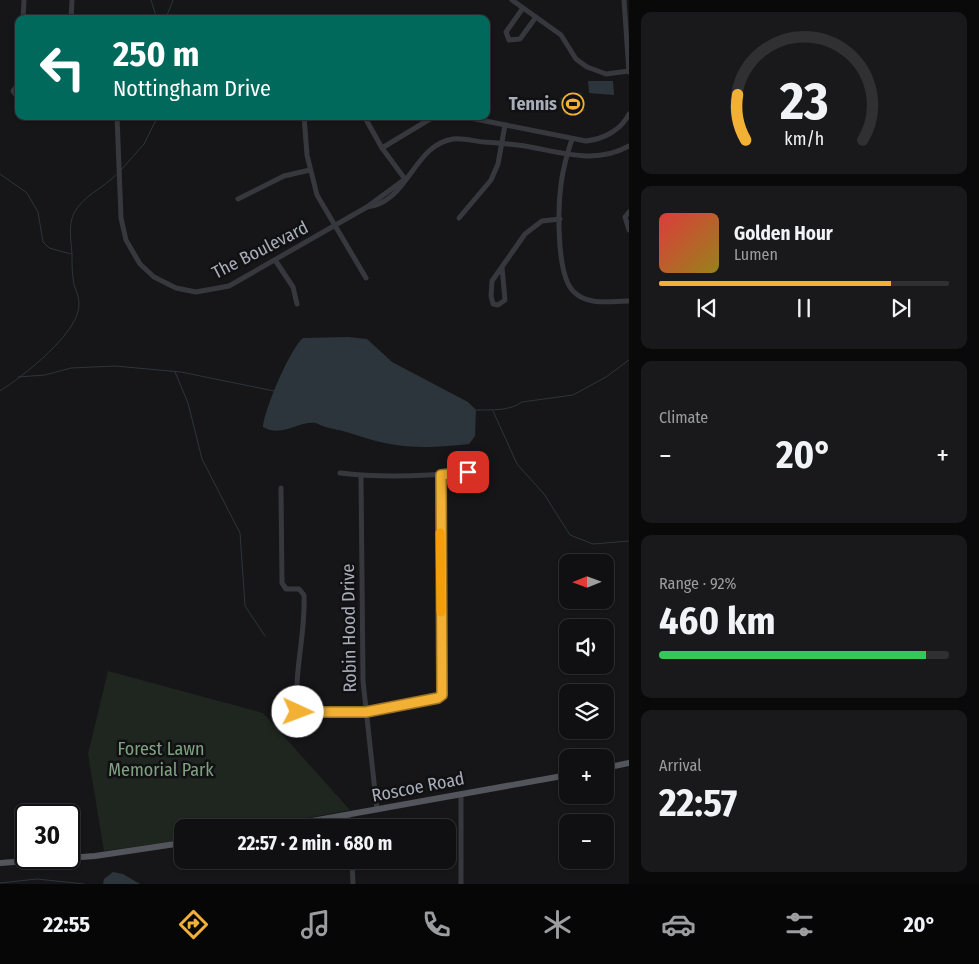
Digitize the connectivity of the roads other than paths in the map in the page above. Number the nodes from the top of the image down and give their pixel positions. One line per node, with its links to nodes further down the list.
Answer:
1 (24, 0): 6 (street)
2 (72, 0): 7 (street)
3 (512, 0): 5 (street)
4 (624, 0): 9 (street)
5 (523, 8): 8 (street); 8 (street)
6 (23, 15)
7 (71, 15)
8 (536, 17): 10 (street)
9 (627, 38): 10 (street)
10 (629, 71)
11 (628, 117): 18 (street)
12 (117, 120): 31 (street, The Boulevard)
13 (304, 120): 23 (street)
14 (366, 120): 21 (street)
15 (428, 120): 21 (street)
16 (480, 120): 17 (street)
17 (505, 125): 18 (street); 19 (street)
18 (572, 139): 22 (street)
19 (502, 144): 22 (street, The Boulevard); 24 (street, The Boulevard); 27 (street)
20 (629, 146): 22 (street, The Boulevard)
21 (382, 148): 24 (street)
22 (567, 154): 28 (street)
23 (310, 170): 25 (street); 29 (street)
24 (405, 179): 29 (street, The Boulevard)
25 (238, 199)
26 (629, 212): 30 (street)
27 (459, 218)
28 (560, 218): 32 (street); 34 (street)
29 (334, 226): 31 (street, The Boulevard); 33 (street)
30 (629, 230)
31 (275, 260): 35 (street)
32 (502, 267): 32 (street)
33 (366, 278)
34 (629, 301)
35 (297, 304)
36 (468, 472): 38 (street)
37 (340, 473): 39 (street)
38 (441, 475): 39 (street); 41 (street)
39 (361, 476): 41 (street, Robin Hood Drive)
40 (281, 488): 41 (street)
41 (366, 712): 46 (street, Robin Hood Drive)
42 (629, 763): 43 (main road)
43 (614, 766)
44 (559, 776): 45 (main road, Roscoe Road)
45 (461, 794): 46 (main road, Roscoe Road); 54 (street)
46 (377, 810): 47 (main road, Roscoe Road)
47 (348, 816): 48 (main road, Roscoe Road); 49 (street)
48 (329, 819)
49 (348, 819)
50 (174, 844): 51 (main road)
51 (0, 864)
52 (352, 869): 53 (street)
53 (353, 884)
54 (462, 884)

